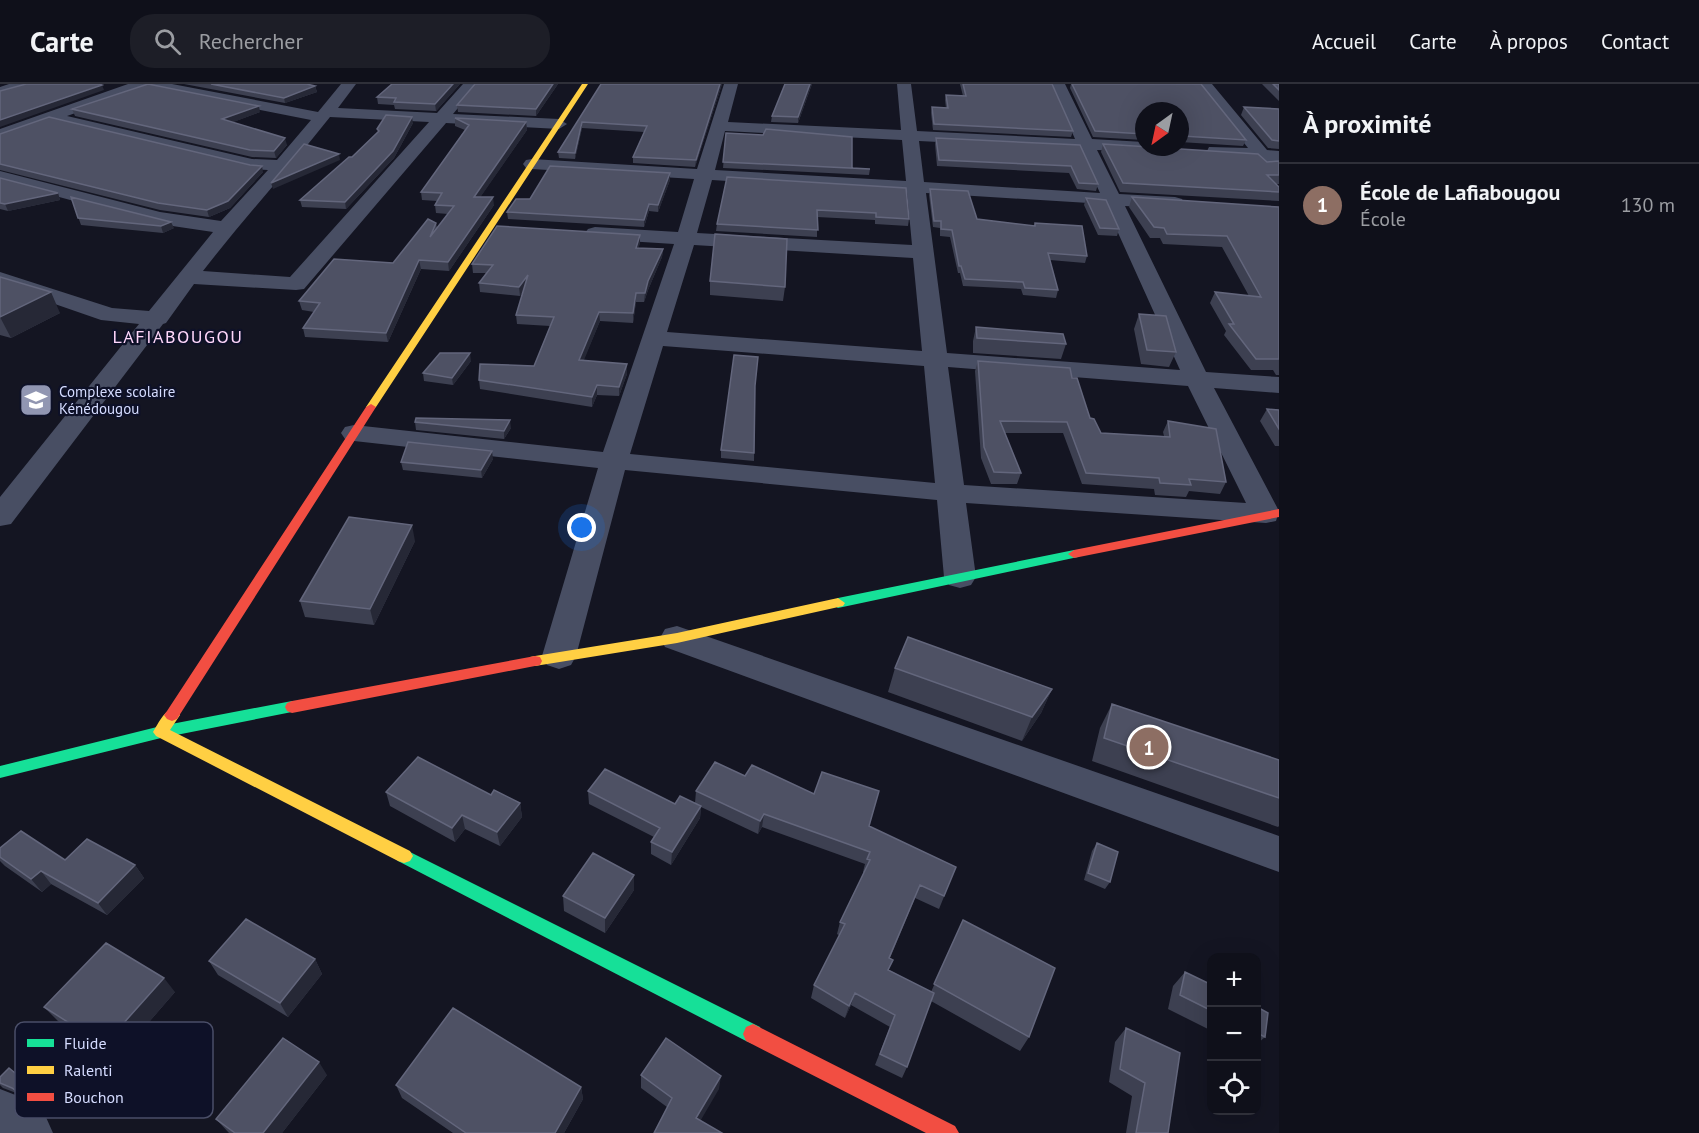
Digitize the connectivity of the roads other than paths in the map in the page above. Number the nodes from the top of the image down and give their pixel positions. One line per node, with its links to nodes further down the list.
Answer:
1 (24, 84): 11 (street)
2 (142, 84): 13 (street)
3 (149, 84): 12 (street)
4 (348, 84): 12 (street)
5 (471, 84): 14 (street)
6 (585, 84): 15 (street)
7 (731, 84): 16 (street)
8 (904, 84): 18 (street)
9 (1058, 84): 19 (street)
10 (1204, 84): 22 (street)
11 (0, 92)
12 (324, 114): 14 (street); 25 (street)
13 (48, 117): 17 (street); 25 (street)
14 (439, 118): 15 (street); 38 (street)
15 (559, 124): 24 (street)
16 (719, 126): 18 (street); 26 (street)
17 (0, 134)
18 (908, 134): 19 (street); 29 (street)
19 (1086, 143): 20 (street); 30 (street)
20 (1135, 146)
21 (1194, 150): 22 (street)
22 (1260, 154): 23 (street); 28 (street)
23 (1279, 156)
24 (532, 164): 26 (street); 32 (street)
25 (282, 166): 33 (street)
26 (703, 174): 29 (street); 36 (street)
27 (0, 176): 33 (street)
28 (1279, 176)
29 (916, 187): 30 (street); 37 (street)
30 (1111, 199): 31 (street); 43 (street)
31 (1190, 204)
32 (491, 226): 34 (street); 45 (street)
33 (226, 228): 38 (street)
34 (514, 228)
35 (571, 231): 36 (street)
36 (686, 238): 37 (street); 41 (street)
37 (923, 252): 42 (street)
38 (190, 277): 40 (street)
39 (0, 278): 40 (street)
40 (158, 318): 49 (street)
41 (654, 338): 42 (street); 46 (street)
42 (936, 359): 43 (street); 47 (street)
43 (1197, 379): 44 (street); 48 (street)
44 (1279, 385)
45 (354, 433): 46 (street); 53 (street)
46 (614, 461): 47 (street); 52 (street)
47 (951, 493): 48 (street); 50 (street)
48 (1272, 513): 50 (street)
49 (0, 517)
50 (960, 577): 51 (street)
51 (678, 638): 52 (street); 55 (street)
52 (559, 656): 53 (street)
53 (161, 732): 54 (street); 58 (street)
54 (0, 772)
55 (1279, 854)
56 (0, 1114): 57 (street)
57 (27, 1133)
58 (948, 1133)

